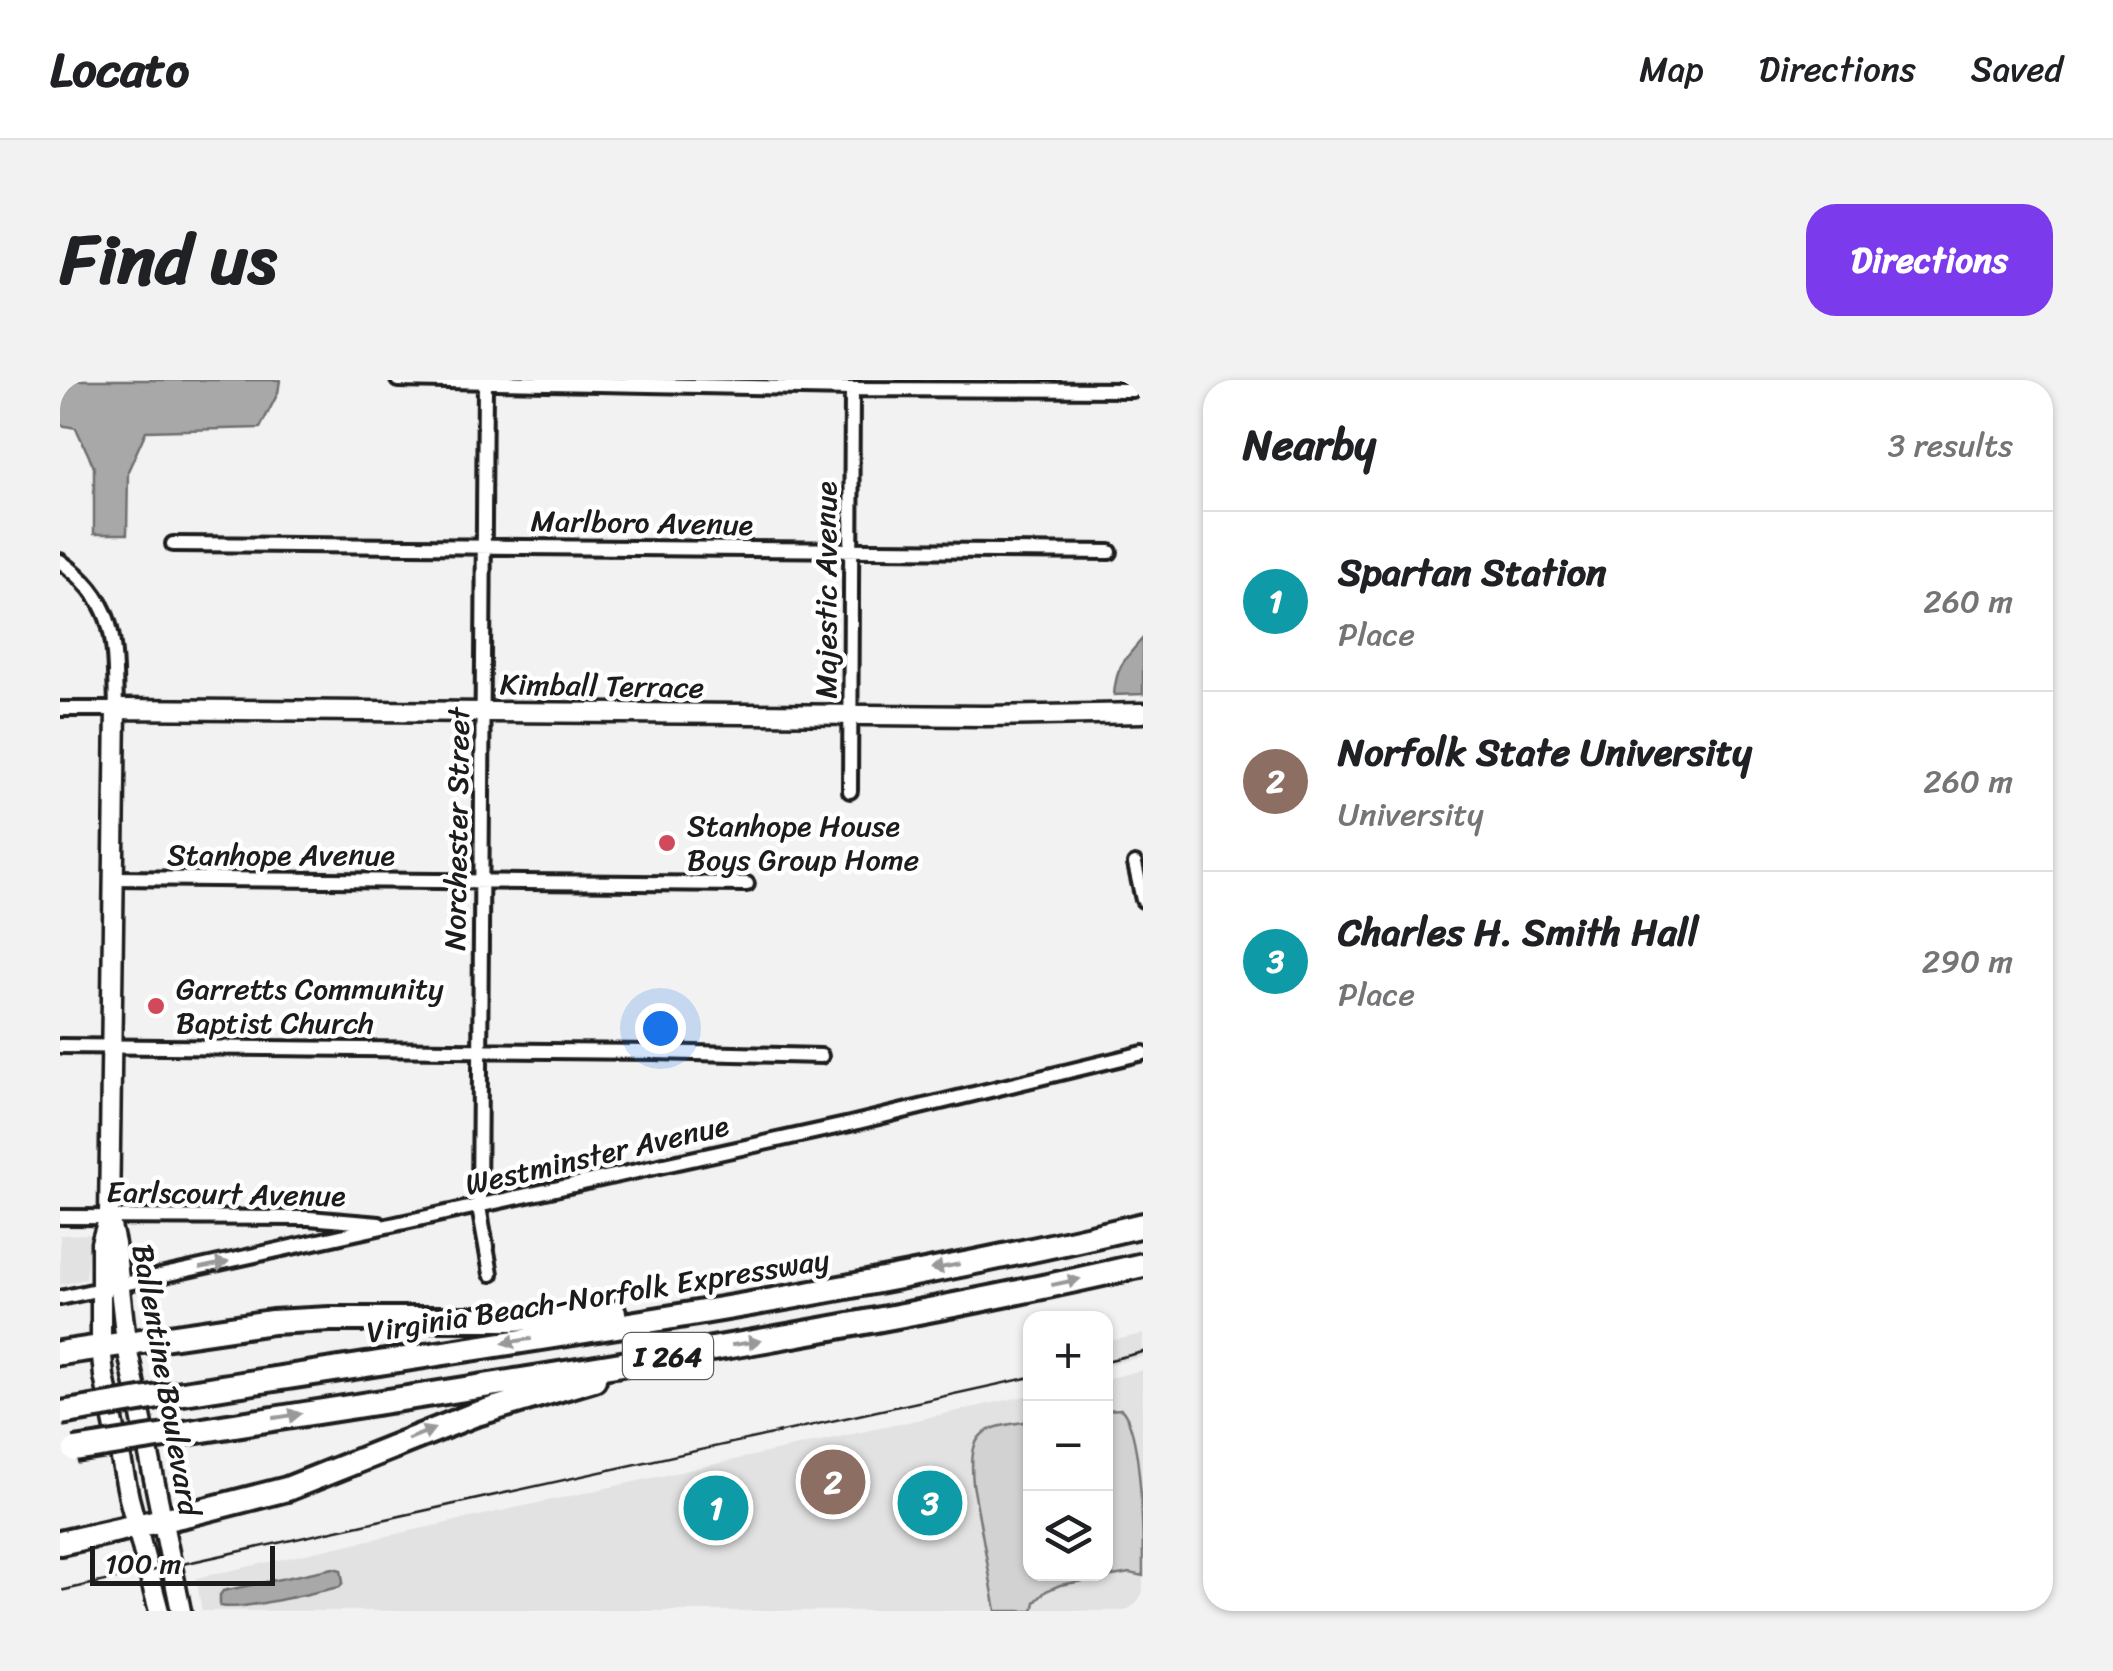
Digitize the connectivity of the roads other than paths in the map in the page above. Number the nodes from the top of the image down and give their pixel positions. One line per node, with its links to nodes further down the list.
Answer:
1 (398, 380): 2 (street)
2 (485, 383): 3 (street); 6 (street, Norchester Street)
3 (852, 389): 4 (street); 7 (street, Majestic Avenue)
4 (1133, 390)
5 (172, 544): 6 (street, Marlboro Avenue)
6 (486, 546): 7 (street, Marlboro Avenue); 12 (street, Norchester Street)
7 (851, 550): 8 (street, Marlboro Avenue); 14 (street, Majestic Avenue)
8 (1110, 552)
9 (60, 561): 11 (street, Ballentine Boulevard)
10 (60, 709): 11 (street, Kimball Terrace)
11 (116, 709): 12 (street, Kimball Terrace); 17 (street, Ballentine Boulevard)
12 (483, 712): 14 (street, Kimball Terrace); 18 (street, Norchester Street)
13 (1143, 712): 14 (street, Kimball Terrace)
14 (851, 715): 15 (street, Majestic Avenue)
15 (850, 791)
16 (1136, 864): 20 (street)
17 (114, 878): 18 (street, Stanhope Avenue); 22 (street, Ballentine Boulevard)
18 (481, 881): 19 (street, Stanhope Avenue); 23 (street, Norchester Street)
19 (747, 884)
20 (1143, 900)
21 (60, 1046): 22 (street)
22 (113, 1047): 23 (street); 28 (street, Ballentine Boulevard)
23 (480, 1050): 25 (street); 26 (street, Norchester Street)
24 (1143, 1053): 26 (street, Westminster Avenue)
25 (821, 1056)
26 (478, 1206): 30 (street, Westminster Avenue); 32 (street, Norchester Street)
27 (60, 1217): 28 (street, Earlscourt Avenue)
28 (110, 1217): 30 (street, Earlscourt Avenue); 33 (street, Ballentine Boulevard)
29 (1143, 1225): 35 (highway, Virginia Beach-Norfolk Expressway / I 264, one-way to 35)
30 (391, 1226): 33 (street, Westminster Avenue, one-way to 30)
31 (1143, 1265): 39 (highway, I 264, one-way to 31)
32 (492, 1274)
33 (110, 1287): 34 (street, Westminster Avenue); 36 (street, Ballentine Boulevard); 37 (street, Ballentine Boulevard)
34 (60, 1298)
35 (682, 1315): 36 (highway); 40 (highway, Virginia Beach-Norfolk Expressway / I 264, one-way to 40, bridge)
36 (126, 1342): 37 (highway); 42 (street, Ballentine Boulevard)
37 (101, 1346): 38 (highway); 43 (street, Ballentine Boulevard)
38 (60, 1353)
39 (683, 1353): 41 (highway, I 264, one-way to 39, bridge); 42 (highway, one-way to 39)
40 (60, 1413)
41 (68, 1451)
42 (163, 1520): 43 (highway); 46 (street, Ballentine Boulevard)
43 (136, 1526): 44 (highway); 45 (street, Ballentine Boulevard)
44 (60, 1543)
45 (159, 1611)
46 (181, 1611)

